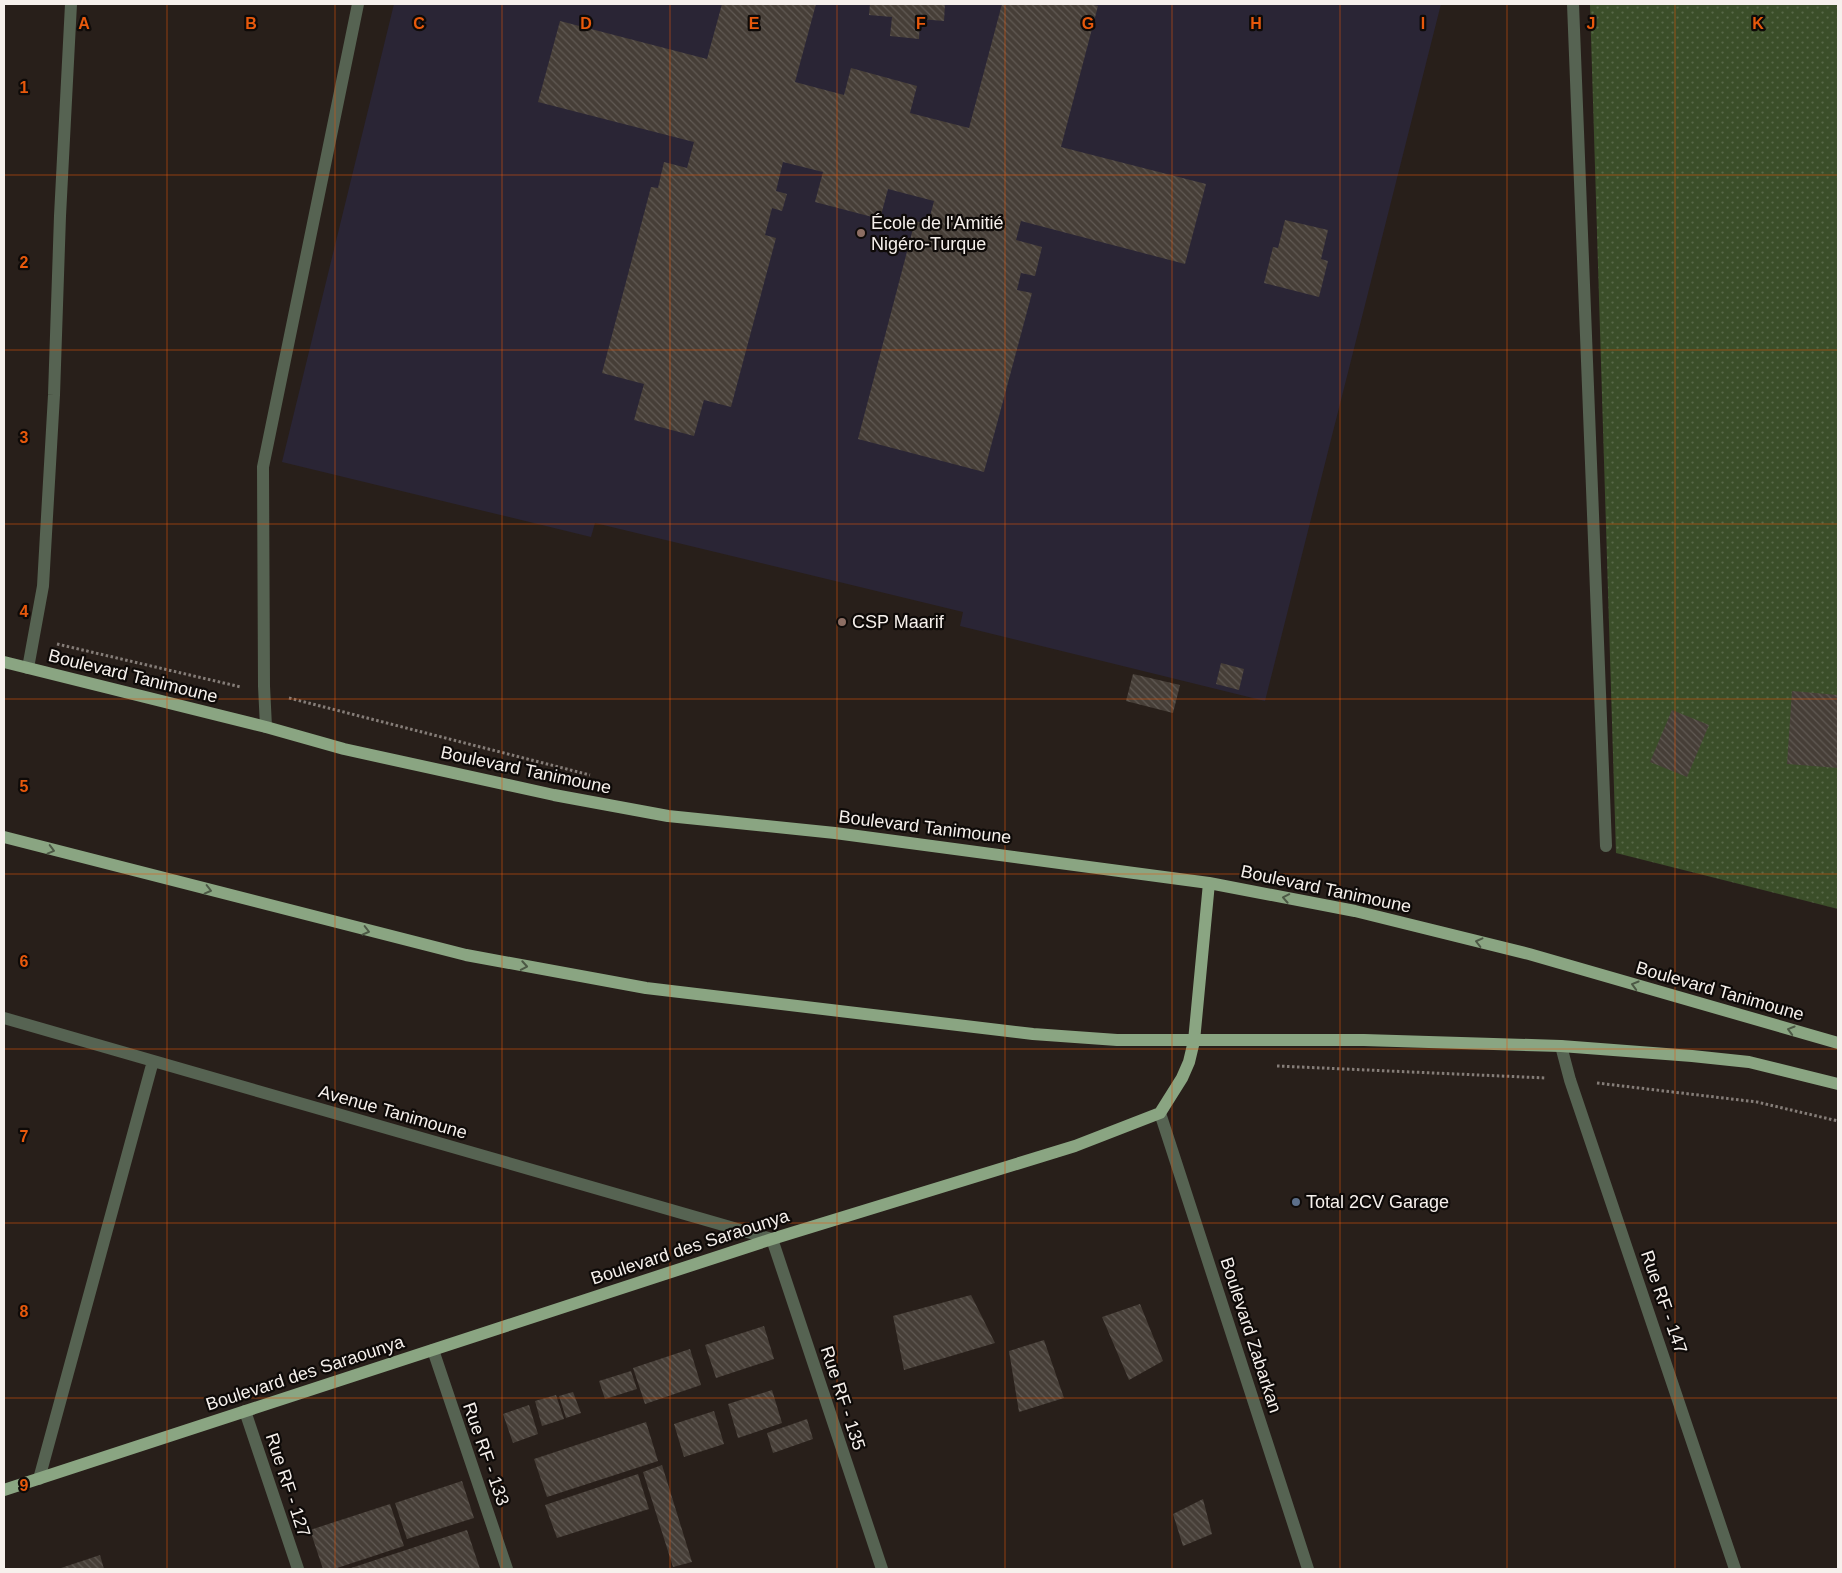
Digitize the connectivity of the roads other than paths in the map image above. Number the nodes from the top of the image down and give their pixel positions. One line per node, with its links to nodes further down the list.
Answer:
1 (71, 4): 5 (street)
2 (358, 4): 6 (street)
3 (1573, 4): 8 (street)
4 (4, 662): 5 (main road, Boulevard Tanimoune)
5 (28, 668): 6 (main road, Boulevard Tanimoune)
6 (266, 727): 9 (main road, Boulevard Tanimoune)
7 (4, 837): 11 (main road, one-way to 11)
8 (1606, 846)
9 (1209, 883): 11 (main road); 12 (main road, Boulevard Tanimoune, one-way to 9)
10 (4, 1018): 14 (street, Avenue Tanimoune)
11 (1194, 1041): 13 (main road); 16 (main road)
12 (1838, 1043)
13 (1561, 1046): 15 (main road); 26 (street, Rue RF - 147)
14 (153, 1061): 17 (street, Avenue Tanimoune); 20 (street)
15 (1838, 1084)
16 (1160, 1112): 17 (main road, Boulevard des Saraounya); 25 (street, Boulevard Zabarkan)
17 (772, 1239): 18 (main road, Boulevard des Saraounya); 24 (street, Rue RF - 135)
18 (432, 1350): 19 (main road, Boulevard des Saraounya); 23 (street, Rue RF - 133)
19 (245, 1411): 20 (main road, Boulevard des Saraounya); 22 (street, Rue RF - 127)
20 (39, 1479): 21 (main road, Boulevard des Saraounya)
21 (4, 1490)
22 (298, 1569)
23 (507, 1569)
24 (882, 1569)
25 (1308, 1569)
26 (1735, 1569)

